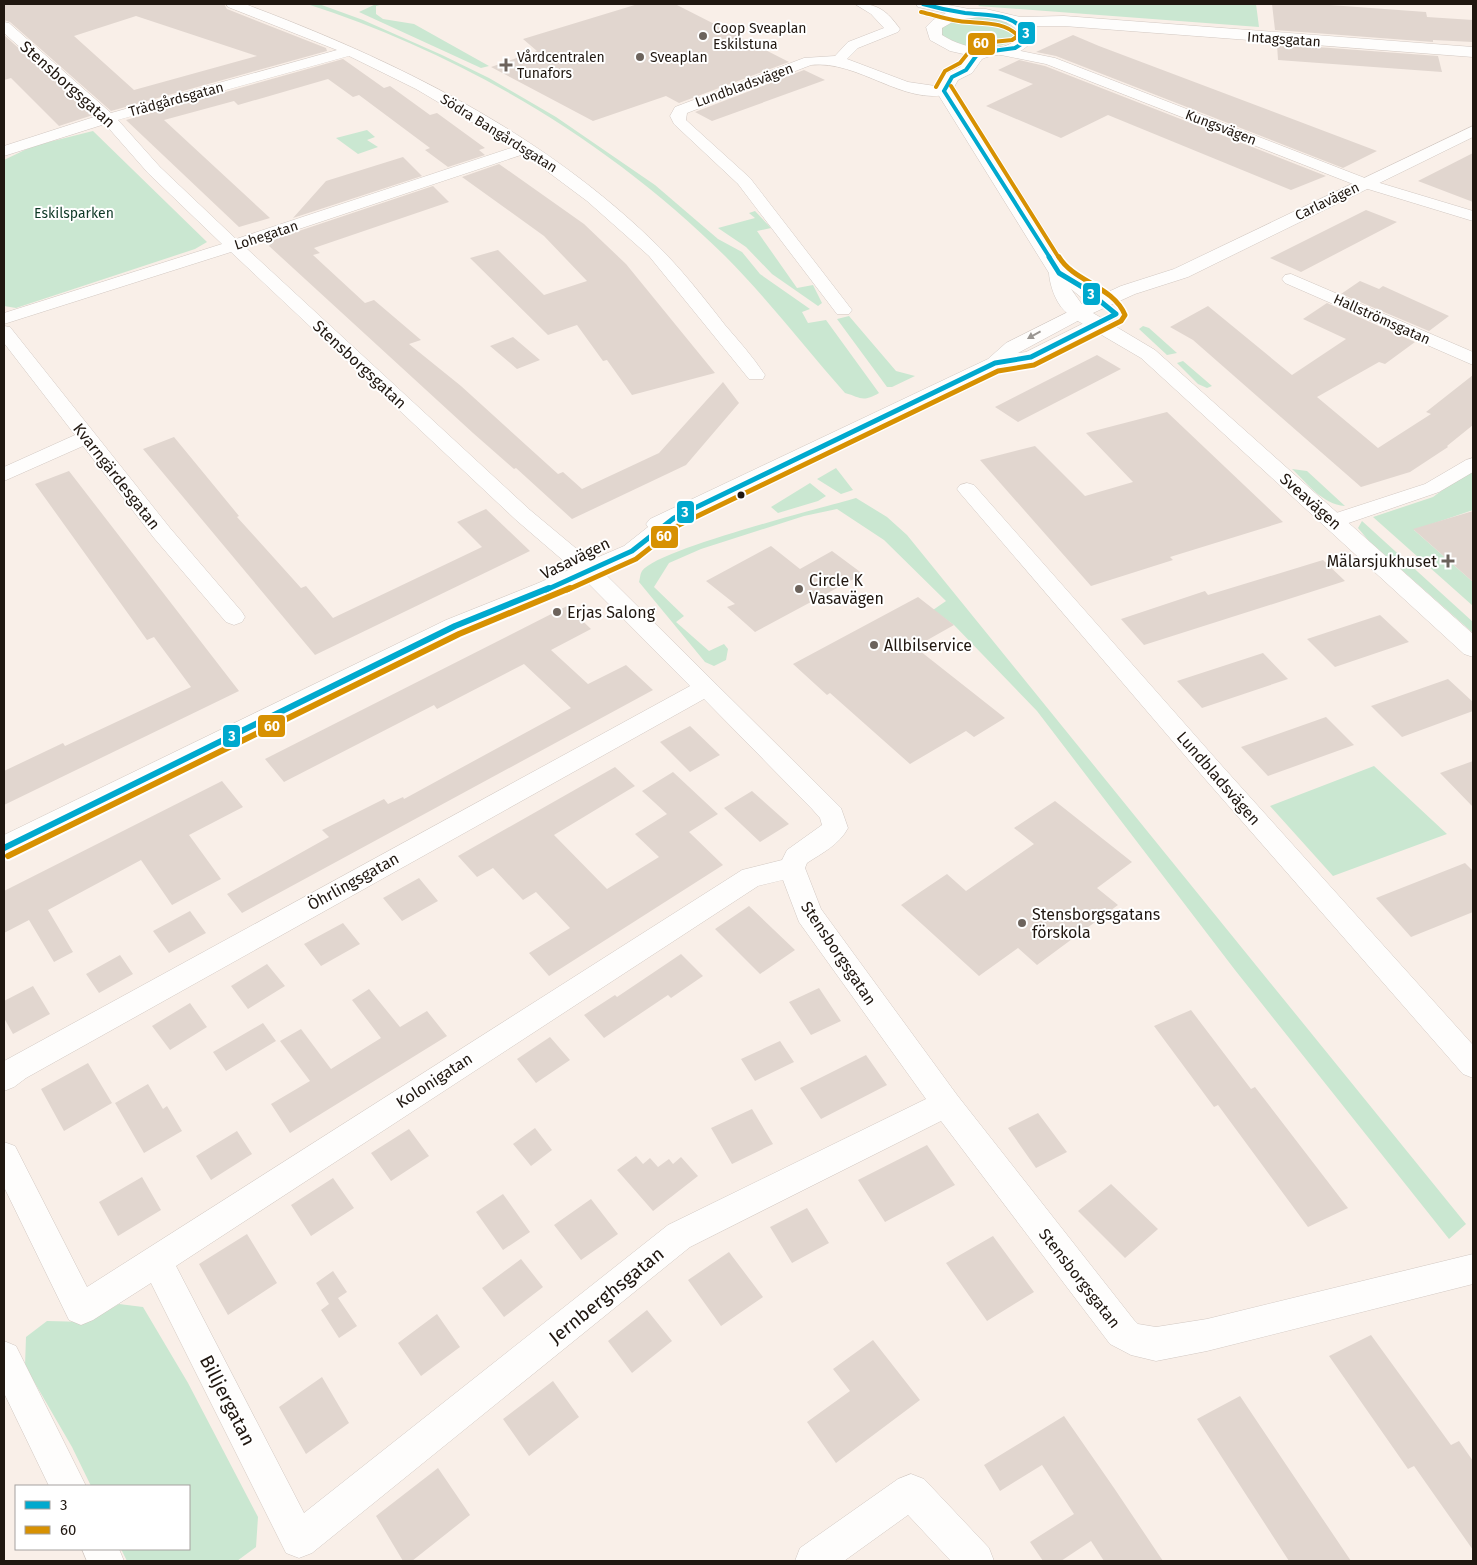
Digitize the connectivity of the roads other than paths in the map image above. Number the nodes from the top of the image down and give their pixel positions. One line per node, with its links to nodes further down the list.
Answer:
1 (233, 4): 12 (street, Södra Bangårdsgatan)
2 (862, 4): 16 (street)
3 (904, 4): 7 (main road)
4 (923, 4): 5 (main road)
5 (967, 14): 6 (main road, Intagsgatan); 7 (main road)
6 (1016, 22): 8 (main road, Intagsgatan); 10 (main road)
7 (936, 24): 11 (main road)
8 (1095, 24): 10 (main road, Intagsgatan); 15 (main road, Intagsgatan)
9 (4, 26): 19 (street, Stensborgsgatan)
10 (1027, 39): 13 (main road, Intagsgatan); 17 (street, Kungsvägen)
11 (947, 45): 14 (main road, Intagsgatan); 18 (main road)
12 (350, 51): 19 (street, Trädgårdsgatan); 22 (street, Södra Bangårdsgatan)
13 (1001, 51): 14 (main road, Intagsgatan); 17 (street, Kungsvägen)
14 (985, 52): 18 (main road)
15 (1473, 52)
16 (839, 60): 18 (street, Lundbladsvägen); 33 (street, Lundbladsvägen)
17 (1050, 61): 23 (street, Kungsvägen)
18 (948, 84): 30 (main road, Sveavägen)
19 (108, 118): 21 (street, Trädgårdsgatan); 29 (street, Stensborgsgatan)
20 (1473, 131): 23 (main road, Carlavägen)
21 (5, 148)
22 (527, 148): 29 (street, Lohegatan); 41 (street, Södra Bangårdsgatan)
23 (1364, 183): 24 (street, Kungsvägen); 32 (main road, Carlavägen)
24 (1391, 193): 25 (street, Kungsvägen); 26 (street, Kungsvägen)
25 (1444, 205): 26 (street); 27 (street, Kungsvägen)
26 (1427, 216): 28 (street, Kungsvägen)
27 (1473, 216)
28 (1464, 230)
29 (235, 245): 35 (street, Lohegatan); 48 (street, Stensborgsgatan)
30 (1059, 272): 32 (main road, Sveavägen); 34 (main road, Sveavägen)
31 (1291, 279): 39 (street, Hallströmsgatan)
32 (1108, 308): 34 (main road, Carlavägen); 36 (main road, Carlavägen); 38 (main road, Sveavägen)
33 (843, 310)
34 (1078, 312): 36 (main road, Sveavägen); 40 (main road, Carlavägen, one-way to 40)
35 (4, 320)
36 (1097, 324): 38 (main road, Sveavägen); 40 (main road, Carlavägen)
37 (4, 331): 43 (street, Kvarngärdesgatan)
38 (1148, 354): 47 (main road, Sveavägen)
39 (1473, 360)
40 (995, 363): 42 (main road, Carlavägen)
41 (756, 375)
42 (848, 436): 48 (main road, Vasavägen)
43 (86, 437): 45 (street); 49 (street, Kvarngärdesgatan)
44 (1473, 464): 47 (street)
45 (4, 475)
46 (967, 489): 54 (street, Lundbladsvägen)
47 (1334, 521): 50 (main road, Sveavägen)
48 (581, 564): 51 (street, Stensborgsgatan); 52 (main road, Vasavägen)
49 (234, 618)
50 (1473, 648)
51 (705, 688): 53 (street, Stensborgsgatan); 55 (street, Öhrlingsgatan)
52 (4, 848)
53 (792, 868): 56 (street, Stensborgsgatan); 58 (street, Kolonigatan)
54 (1473, 1065)
55 (4, 1078)
56 (946, 1104): 59 (street, Stensborgsgatan); 62 (street, Jernberghsgatan)
57 (4, 1156): 58 (street, Kolonigatan)
58 (156, 1260): 62 (street, Billjergatan)
59 (1473, 1269)
60 (4, 1359): 61 (street)
61 (67, 1485)
62 (299, 1540)
63 (813, 1561): 64 (street)
64 (976, 1561)

